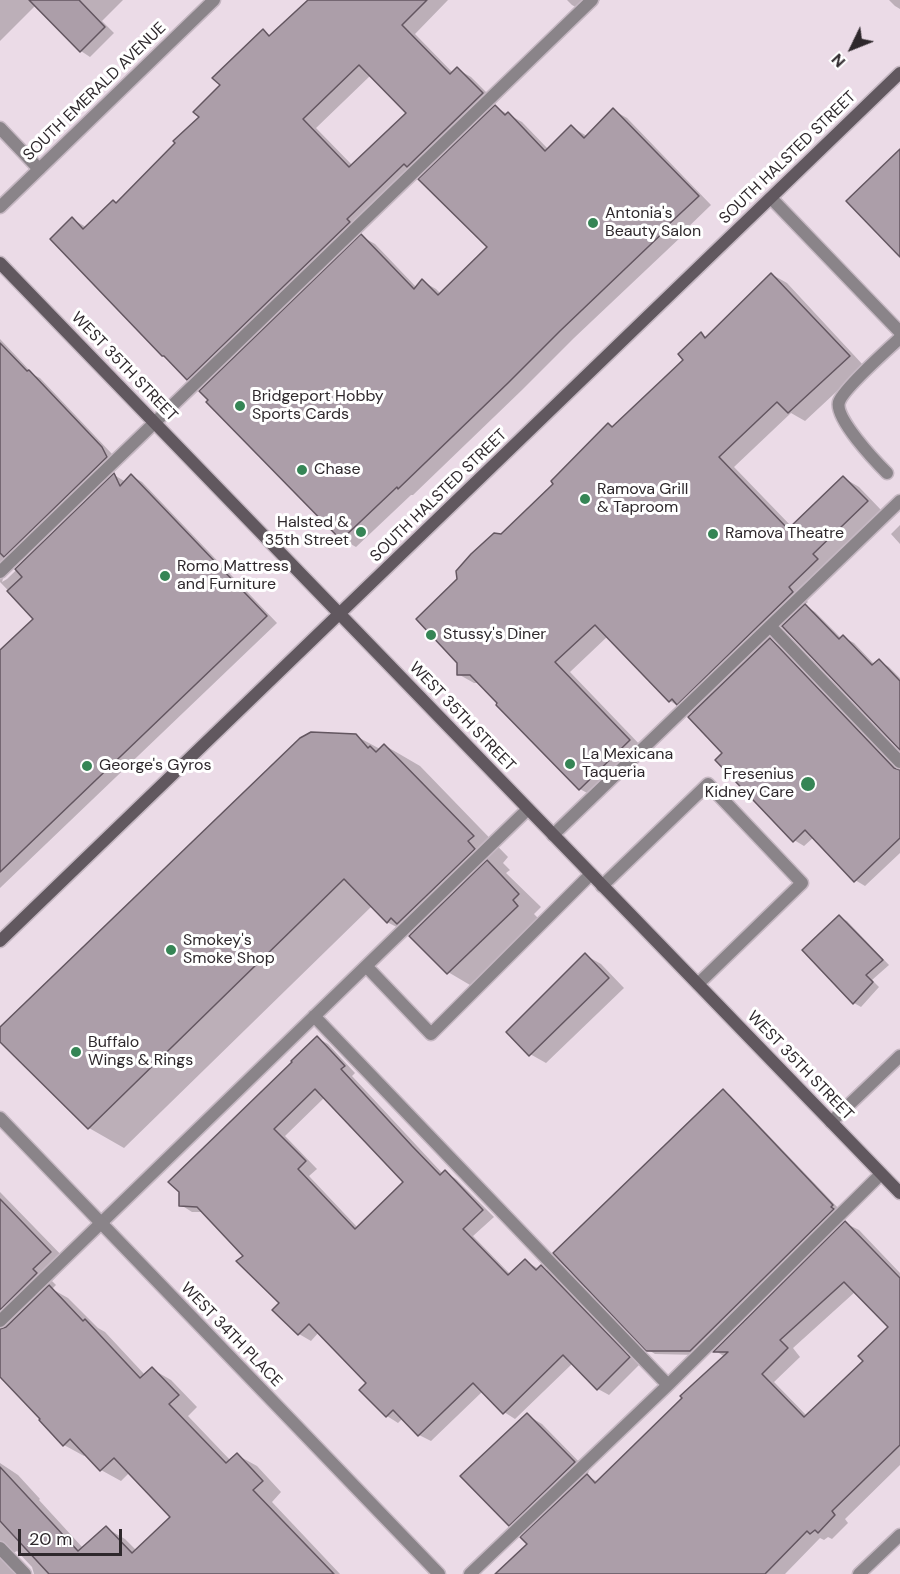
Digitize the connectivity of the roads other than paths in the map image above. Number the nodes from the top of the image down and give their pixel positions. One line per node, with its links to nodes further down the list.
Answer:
1 (214, 0): 5 (street, SOUTH EMERALD AVENUE)
2 (592, 0): 11 (street)
3 (900, 73): 6 (main road, SOUTH HALSTED STREET)
4 (0, 128): 5 (street)
5 (39, 169): 7 (street, SOUTH EMERALD AVENUE)
6 (771, 198): 9 (street); 15 (main road, SOUTH HALSTED STREET)
7 (0, 207)
8 (0, 263): 11 (main road, WEST 35TH STREET)
9 (900, 332)
10 (900, 338): 12 (street)
11 (155, 422): 14 (street); 15 (main road, WEST 35TH STREET)
12 (887, 473)
13 (900, 501): 16 (street)
14 (0, 572)
15 (339, 615): 18 (main road, WEST 35TH STREET); 22 (main road, SOUTH HALSTED STREET)
16 (770, 626): 17 (street); 19 (street)
17 (900, 762)
18 (528, 809): 19 (main road, WEST 35TH STREET); 23 (street)
19 (553, 835): 20 (main road, WEST 35TH STREET)
20 (591, 874): 21 (main road, WEST 35TH STREET); 23 (street)
21 (602, 886): 24 (main road, WEST 35TH STREET); 24 (street)
22 (0, 941)
23 (366, 966): 25 (street)
24 (698, 984): 28 (main road, WEST 35TH STREET)
25 (315, 1016): 31 (street); 33 (street)
26 (900, 1056): 28 (street)
27 (0, 1118): 31 (street, WEST 34TH PLACE)
28 (831, 1122): 29 (main road, WEST 35TH STREET)
29 (881, 1174): 30 (main road, WEST 35TH STREET); 33 (street)
30 (900, 1193)
31 (101, 1223): 32 (street); 37 (street, WEST 34TH PLACE)
32 (0, 1321)
33 (668, 1385): 38 (street)
34 (900, 1535): 39 (street)
35 (0, 1548): 36 (street)
36 (25, 1574)
37 (439, 1574)
38 (470, 1574)
39 (859, 1574)

